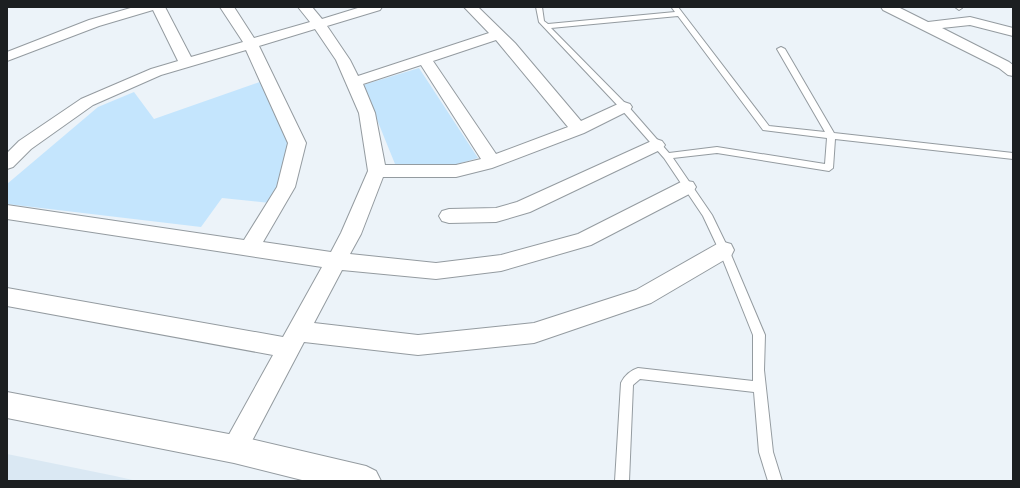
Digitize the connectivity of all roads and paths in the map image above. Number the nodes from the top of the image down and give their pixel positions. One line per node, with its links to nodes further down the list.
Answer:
1 (148, 7): 19 (street)
2 (158, 7): 21 (street)
3 (227, 7): 17 (street)
4 (305, 7): 12 (street)
5 (375, 7): 12 (street)
6 (471, 7): 16 (street)
7 (538, 7): 13 (lane)
8 (888, 7): 14 (street)
9 (677, 9): 13 (lane); 26 (lane)
10 (970, 21): 11 (street); 14 (street); 15 (street)
11 (1013, 21)
12 (320, 24): 17 (street); 23 (street)
13 (546, 26): 24 (lane)
14 (928, 26): 22 (street)
15 (1013, 32)
16 (499, 34): 20 (street); 25 (street)
17 (252, 44): 21 (street); 35 (street)
18 (781, 49): 26 (lane)
19 (8, 52)
20 (424, 59): 23 (street); 29 (street)
21 (187, 63): 30 (street)
22 (1013, 72)
23 (354, 82): 31 (street)
24 (624, 107): 25 (street); 27 (lane)
25 (578, 129): 29 (street)
26 (831, 135): 27 (lane); 28 (lane)
27 (662, 151): 32 (lane); 34 (street)
28 (1013, 156)
29 (492, 162): 31 (street)
30 (7, 163)
31 (377, 171): 37 (street)
32 (687, 187): 36 (lane); 37 (street)
33 (7, 212): 35 (street)
34 (449, 216)
35 (249, 248): 37 (street)
36 (724, 250): 39 (street); 40 (lane)
37 (336, 261): 39 (street)
38 (7, 297): 39 (street)
39 (293, 340): 42 (street)
40 (760, 387): 44 (lane); 45 (lane)
41 (7, 405): 42 (main road)
42 (234, 449): 43 (main road)
43 (366, 481)
44 (622, 481)
45 (775, 481)

